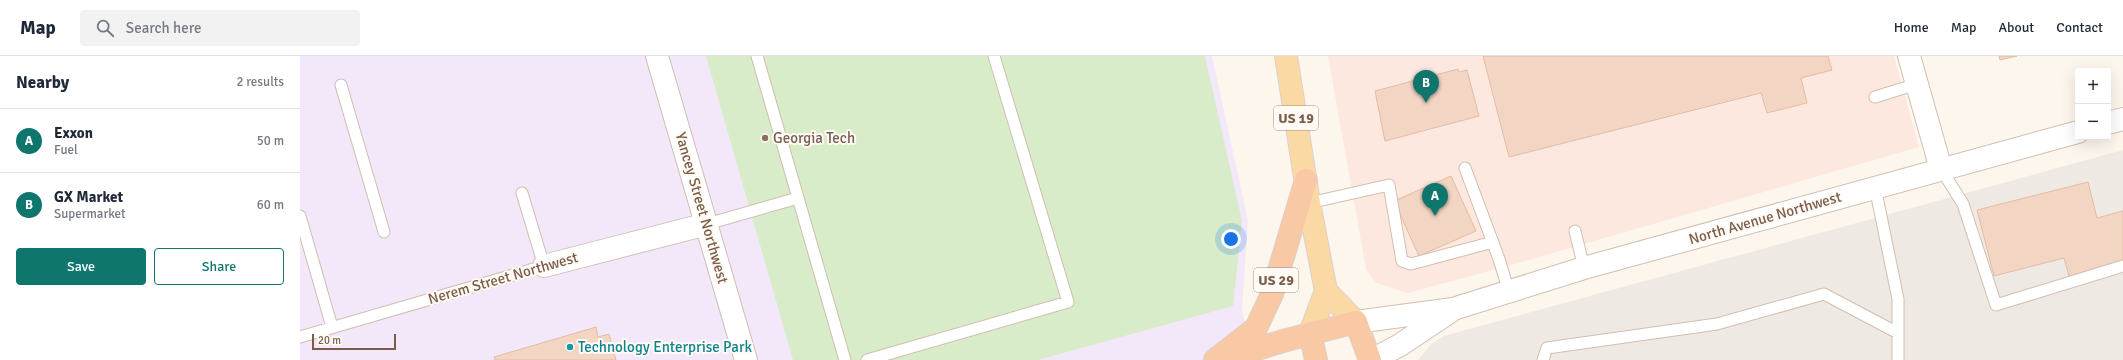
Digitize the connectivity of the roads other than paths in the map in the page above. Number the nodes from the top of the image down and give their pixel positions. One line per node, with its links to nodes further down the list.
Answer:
1 (657, 56): 20 (street, Yancey Street Northwest)
2 (758, 56): 17 (lane)
3 (994, 56): 37 (lane)
4 (1286, 56): 14 (main road, US 19)
5 (1909, 56): 7 (street)
6 (341, 84): 22 (lane)
7 (1917, 84): 8 (lane); 13 (street)
8 (1875, 97)
9 (2123, 119): 10 (street)
10 (2111, 122)
11 (2075, 133): 13 (street, North Avenue Northwest)
12 (1465, 168): 23 (lane)
13 (1940, 169): 15 (street, North Avenue Northwest); 25 (lane)
14 (1306, 180): 18 (main road, US 19); 38 (highway, US 29)
15 (1875, 187): 26 (street, North Avenue Northwest); 33 (lane)
16 (522, 193): 24 (lane)
17 (798, 198): 20 (lane); 36 (lane)
18 (1309, 203): 23 (lane); 27 (main road, US 19)
19 (300, 216): 31 (lane)
20 (707, 224): 24 (street, Nerem Street Northwest); 35 (street, Yancey Street Northwest)
21 (1576, 231): 26 (lane)
22 (384, 232)
23 (1493, 242): 28 (lane)
24 (544, 266): 31 (lane, Nerem Street Northwest)
25 (2123, 266)
26 (1584, 268): 28 (street, North Avenue Northwest)
27 (1326, 291): 30 (main road); 32 (main road)
28 (1509, 292): 29 (street, North Avenue Northwest)
29 (1453, 309): 30 (street, North Avenue Northwest); 41 (street, North Avenue Northwest)
30 (1356, 322): 32 (highway, North Avenue Northwest); 41 (highway)
31 (332, 327): 34 (lane, Nerem Street Northwest)
32 (1310, 333): 39 (highway, North Avenue Northwest); 40 (highway)
33 (1898, 333): 42 (lane); 43 (lane)
34 (300, 337)
35 (746, 360)
36 (845, 360)
37 (867, 360)
38 (1215, 360)
39 (1221, 360)
40 (1316, 360)
41 (1371, 360)
42 (1543, 360)
43 (1898, 360)

